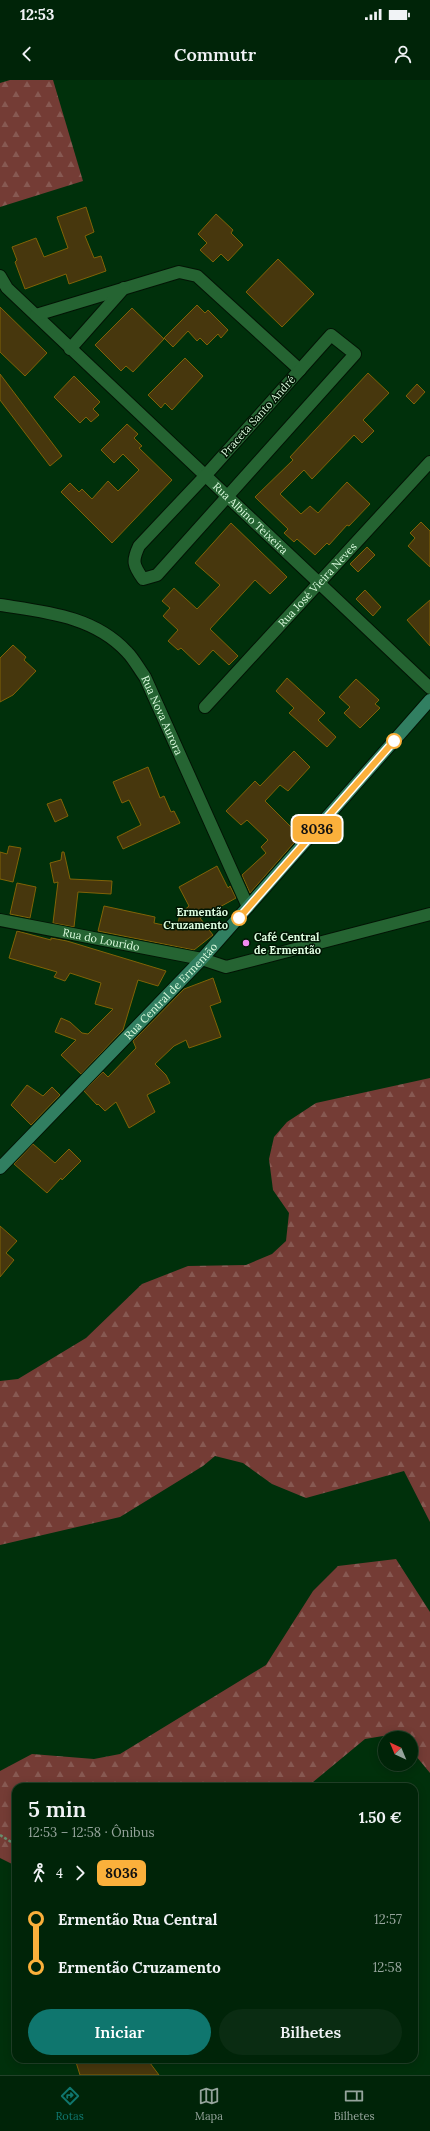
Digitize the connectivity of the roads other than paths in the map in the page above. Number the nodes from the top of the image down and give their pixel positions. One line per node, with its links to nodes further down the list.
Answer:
1 (0, 276): 3 (street, Rua Albino Teixeira)
2 (124, 288): 3 (street); 4 (street); 5 (street)
3 (36, 315): 4 (street, Rua Albino Teixeira)
4 (70, 349): 7 (street, Rua Albino Teixeira)
5 (300, 370): 7 (street, Praceta Santo André); 8 (street, Praceta Santo André)
6 (430, 462): 9 (street, Rua José Vieira Neves)
7 (206, 476): 8 (street, Rua Albino Teixeira); 8 (street, Praceta Santo André)
8 (228, 497): 9 (street, Rua Albino Teixeira)
9 (320, 584): 11 (street, Rua Albino Teixeira); 13 (street, Rua José Vieira Neves)
10 (0, 605): 14 (street, Rua Nova Aurora)
11 (430, 688)
12 (430, 700): 14 (street, Rua Central de Ermentão)
13 (204, 707)
14 (248, 907): 17 (street, Rua Central de Ermentão)
15 (430, 914): 17 (street, Rua do Lourido)
16 (0, 920): 17 (street, Rua do Lourido)
17 (202, 959): 18 (street, Rua Central de Ermentão)
18 (0, 1168)

